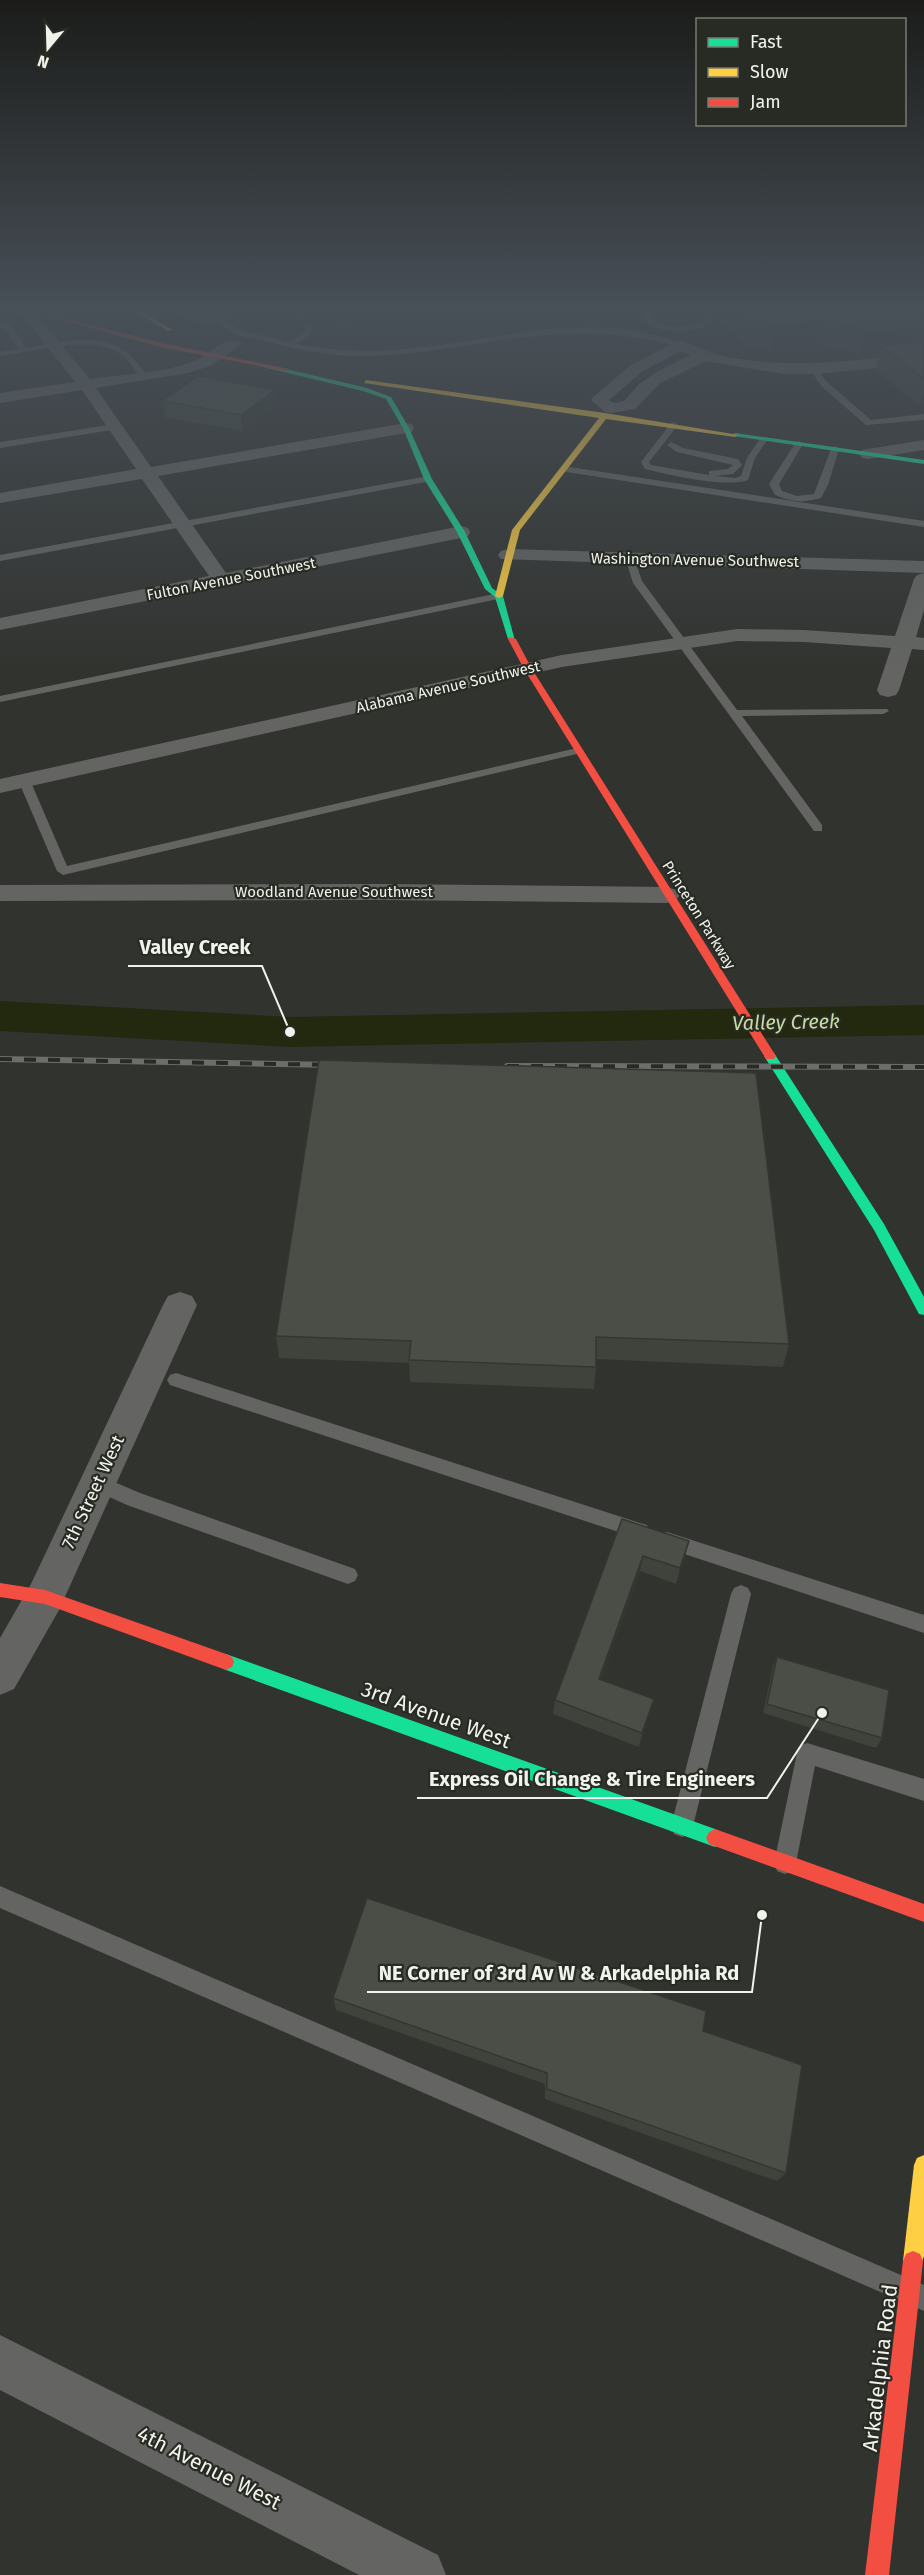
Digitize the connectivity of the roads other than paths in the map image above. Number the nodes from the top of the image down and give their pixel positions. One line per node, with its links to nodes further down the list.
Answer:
1 (82, 432): 11 (lane)
2 (119, 432): 20 (street)
3 (382, 432): 20 (street)
4 (408, 432): 22 (main road, Princeton Parkway)
5 (592, 432): 19 (main road)
6 (669, 432): 9 (lane)
7 (720, 432): 8 (main road)
8 (764, 439): 10 (main road); 16 (lane)
9 (660, 444): 13 (lane); 18 (lane)
10 (799, 444): 14 (main road); 14 (lane)
11 (0, 445)
12 (924, 445): 15 (street)
13 (671, 446): 16 (lane); 21 (lane)
14 (835, 449): 15 (main road)
15 (868, 454): 17 (main road)
16 (751, 458): 21 (lane)
17 (924, 462)
18 (648, 467): 21 (lane); 23 (lane)
19 (563, 469): 23 (lane); 28 (main road)
20 (148, 472): 24 (street); 26 (street)
21 (673, 473)
22 (428, 479): 26 (lane); 27 (main road, Princeton Parkway)
23 (635, 480): 25 (lane)
24 (0, 498)
25 (924, 524)
26 (184, 525): 30 (lane); 32 (street)
27 (461, 532): 32 (street, Fulton Avenue Southwest); 34 (main road, Princeton Parkway)
28 (508, 555): 29 (street, Washington Avenue Southwest); 34 (main road)
29 (630, 557): 31 (street, Washington Avenue Southwest); 37 (lane)
30 (0, 558)
31 (924, 567)
32 (222, 581): 35 (street, Fulton Avenue Southwest)
33 (922, 590): 36 (street)
34 (500, 596): 38 (main road, Princeton Parkway); 40 (lane)
35 (0, 624)
36 (913, 643): 37 (street, Alabama Avenue Southwest); 39 (street)
37 (685, 644): 38 (street, Alabama Avenue Southwest); 42 (lane)
38 (528, 669): 43 (main road, Princeton Parkway); 44 (street, Alabama Avenue Southwest)
39 (888, 690)
40 (0, 699)
41 (883, 711): 42 (lane)
42 (732, 712): 46 (lane)
43 (577, 751): 44 (lane); 48 (main road, Princeton Parkway)
44 (24, 780): 45 (street, Alabama Avenue Southwest)
45 (0, 786)
46 (818, 828)
47 (0, 893): 48 (street, Woodland Avenue Southwest)
48 (667, 895): 50 (main road, Princeton Parkway)
49 (180, 1305): 52 (street, 7th Street West)
50 (924, 1310)
51 (176, 1380): 57 (lane)
52 (98, 1483): 53 (lane); 56 (street, 7th Street West)
53 (348, 1575)
54 (0, 1590): 56 (main road, 3rd Avenue West)
55 (741, 1594): 60 (lane)
56 (45, 1597): 58 (street, 7th Street West); 60 (main road, 3rd Avenue West)
57 (924, 1624)
58 (0, 1676)
59 (924, 1790): 61 (lane)
60 (682, 1826): 61 (main road, 3rd Avenue West)
61 (785, 1863): 63 (main road, 3rd Avenue West)
62 (0, 1897): 65 (lane)
63 (924, 1913)
64 (924, 2165): 65 (main road, Arkadelphia Road)
65 (917, 2295): 68 (main road, Arkadelphia Road)
66 (0, 2362): 67 (street, 4th Avenue West)
67 (418, 2575)
68 (877, 2575)

